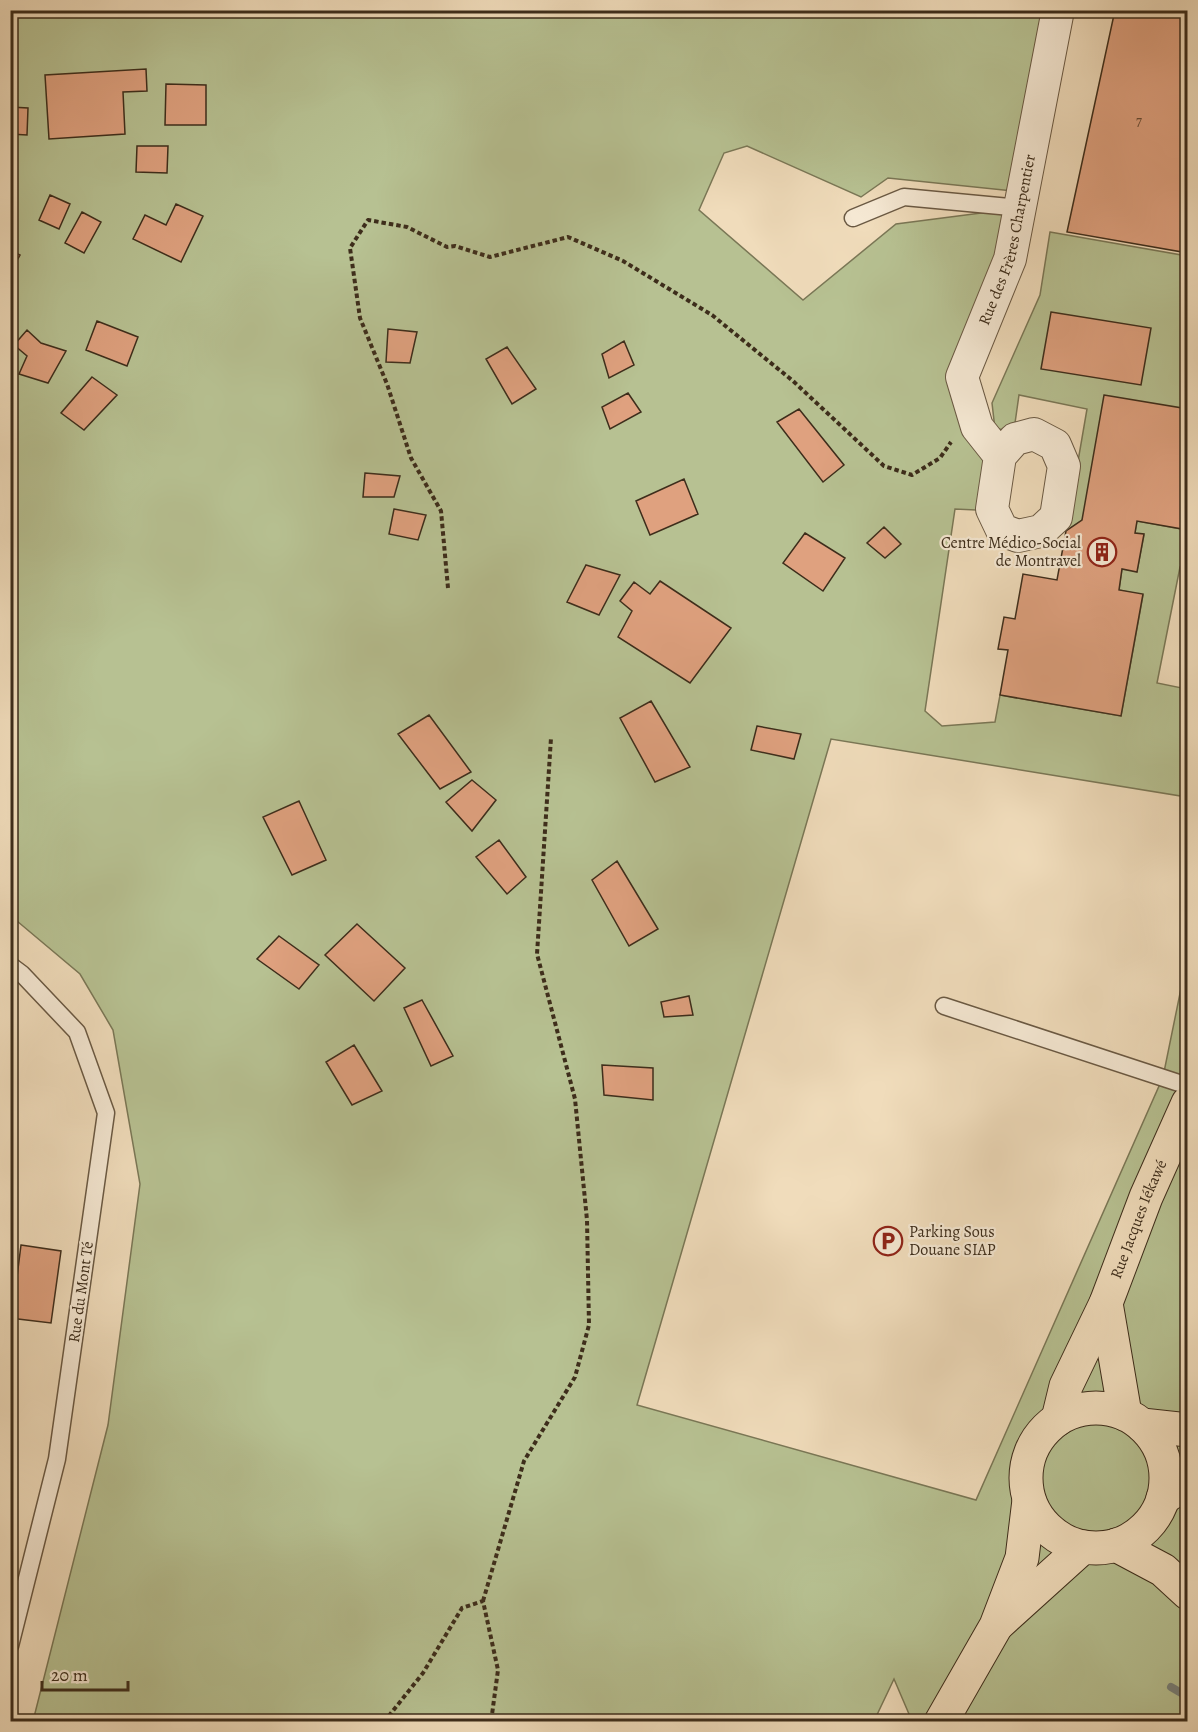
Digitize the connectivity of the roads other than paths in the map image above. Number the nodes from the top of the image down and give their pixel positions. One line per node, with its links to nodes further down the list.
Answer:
1 (1058, 10): 2 (street, Rue des Frères Charpentier)
2 (1020, 208): 3 (lane); 4 (street, Rue des Frères Charpentier)
3 (853, 218)
4 (1000, 456)
5 (10, 964): 19 (lane, Rue du Mont Té)
6 (944, 1006): 7 (lane)
7 (1188, 1086)
8 (1188, 1103): 9 (main road, Rue Jacques Iékawé)
9 (1106, 1303): 10 (main road, Rue Jacques Iékawé); 11 (main road)
10 (1058, 1419): 11 (main road); 14 (main road)
11 (1133, 1419): 12 (main road); 13 (main road)
12 (1188, 1430)
13 (1175, 1490): 15 (main road)
14 (1029, 1500): 16 (main road); 18 (main road)
15 (1116, 1545): 16 (main road); 17 (main road)
16 (1083, 1547): 18 (main road)
17 (1188, 1593)
18 (996, 1626): 20 (main road)
19 (10, 1646)
20 (941, 1722)

